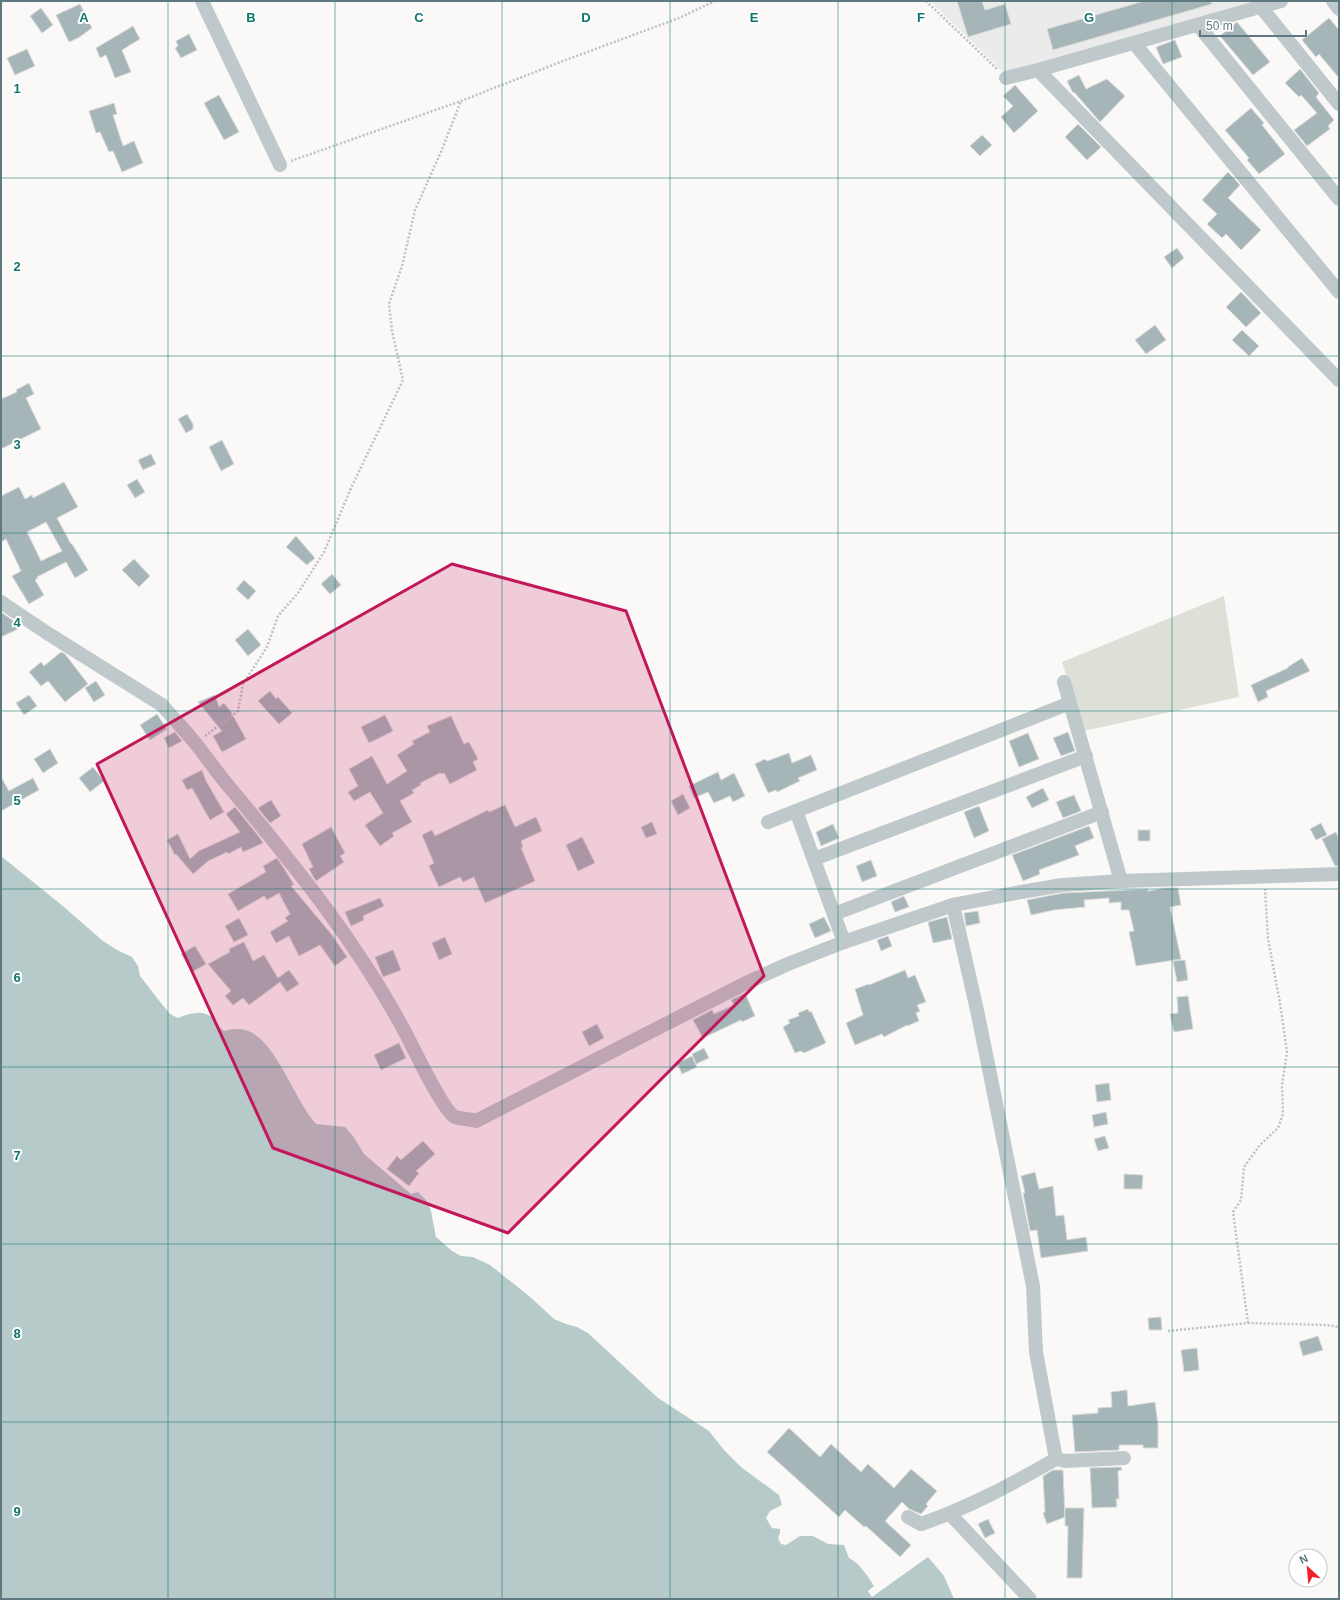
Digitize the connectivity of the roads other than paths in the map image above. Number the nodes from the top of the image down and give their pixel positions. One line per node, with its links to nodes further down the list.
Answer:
1 (202, 1): 11 (street)
2 (1281, 1): 4 (street)
3 (1333, 1): 5 (street)
4 (1261, 7): 6 (street); 10 (street)
5 (1339, 9)
6 (1198, 25): 7 (street); 12 (street)
7 (1134, 43): 8 (street); 13 (street)
8 (1038, 70): 9 (street); 14 (street)
9 (1006, 78)
10 (1339, 104)
11 (280, 165)
12 (1339, 199)
13 (1339, 292)
14 (1339, 380)
15 (1, 602): 27 (street)
16 (1064, 682): 17 (street)
17 (1070, 703): 18 (street); 19 (street)
18 (1086, 756): 20 (street); 22 (street)
19 (796, 811): 21 (street); 22 (street)
20 (1102, 812): 24 (street); 26 (street)
21 (768, 822)
22 (814, 860): 26 (street)
23 (1339, 874): 24 (street)
24 (1121, 881): 25 (street)
25 (953, 905): 27 (street); 29 (street)
26 (834, 914): 27 (street)
27 (844, 942)
28 (1124, 1458): 29 (street)
29 (1056, 1459): 30 (street)
30 (950, 1514): 31 (street); 32 (street)
31 (908, 1517)
32 (1030, 1599)

